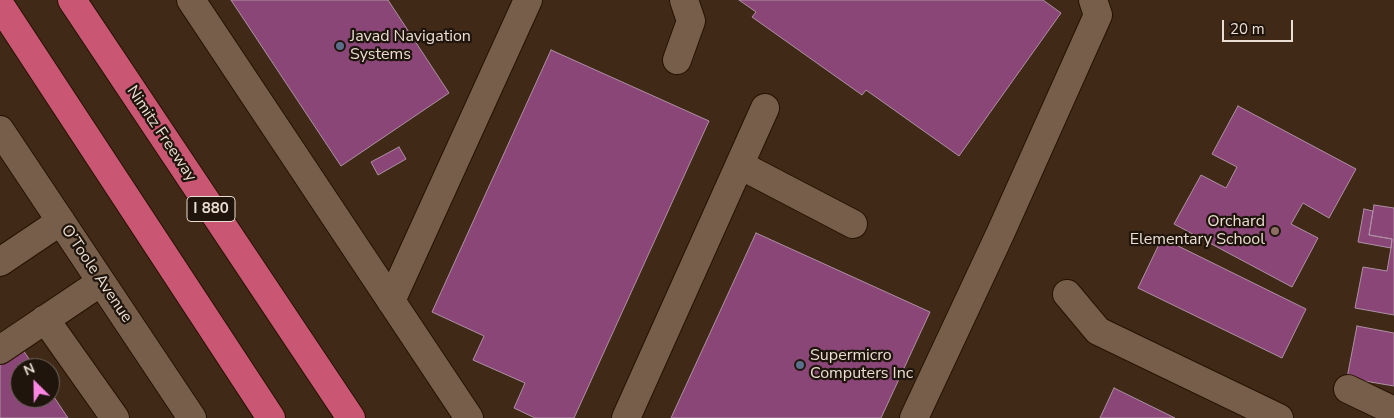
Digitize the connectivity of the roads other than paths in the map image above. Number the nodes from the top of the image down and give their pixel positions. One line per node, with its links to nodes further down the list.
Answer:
1 (72, 0): 24 (highway, Nimitz Freeway / I 880)
2 (191, 0): 16 (street)
3 (528, 0): 16 (street)
4 (684, 0): 7 (street)
5 (1093, 0): 27 (street)
6 (0, 5): 23 (highway)
7 (677, 60)
8 (765, 108): 10 (street)
9 (0, 130): 11 (street, O’Toole Avenue)
10 (740, 165): 12 (street); 26 (street)
11 (61, 221): 13 (street); 14 (street, O’Toole Avenue)
12 (853, 224)
13 (0, 262)
14 (101, 282): 17 (street); 22 (street, O’Toole Avenue)
15 (1067, 294): 28 (street)
16 (391, 301): 25 (street)
17 (46, 319): 18 (street); 21 (street)
18 (0, 350)
19 (1348, 389): 20 (street)
20 (1394, 411)
21 (115, 418)
22 (192, 418)
23 (271, 418)
24 (351, 418)
25 (469, 418)
26 (626, 418)
27 (914, 418)
28 (1279, 418)

